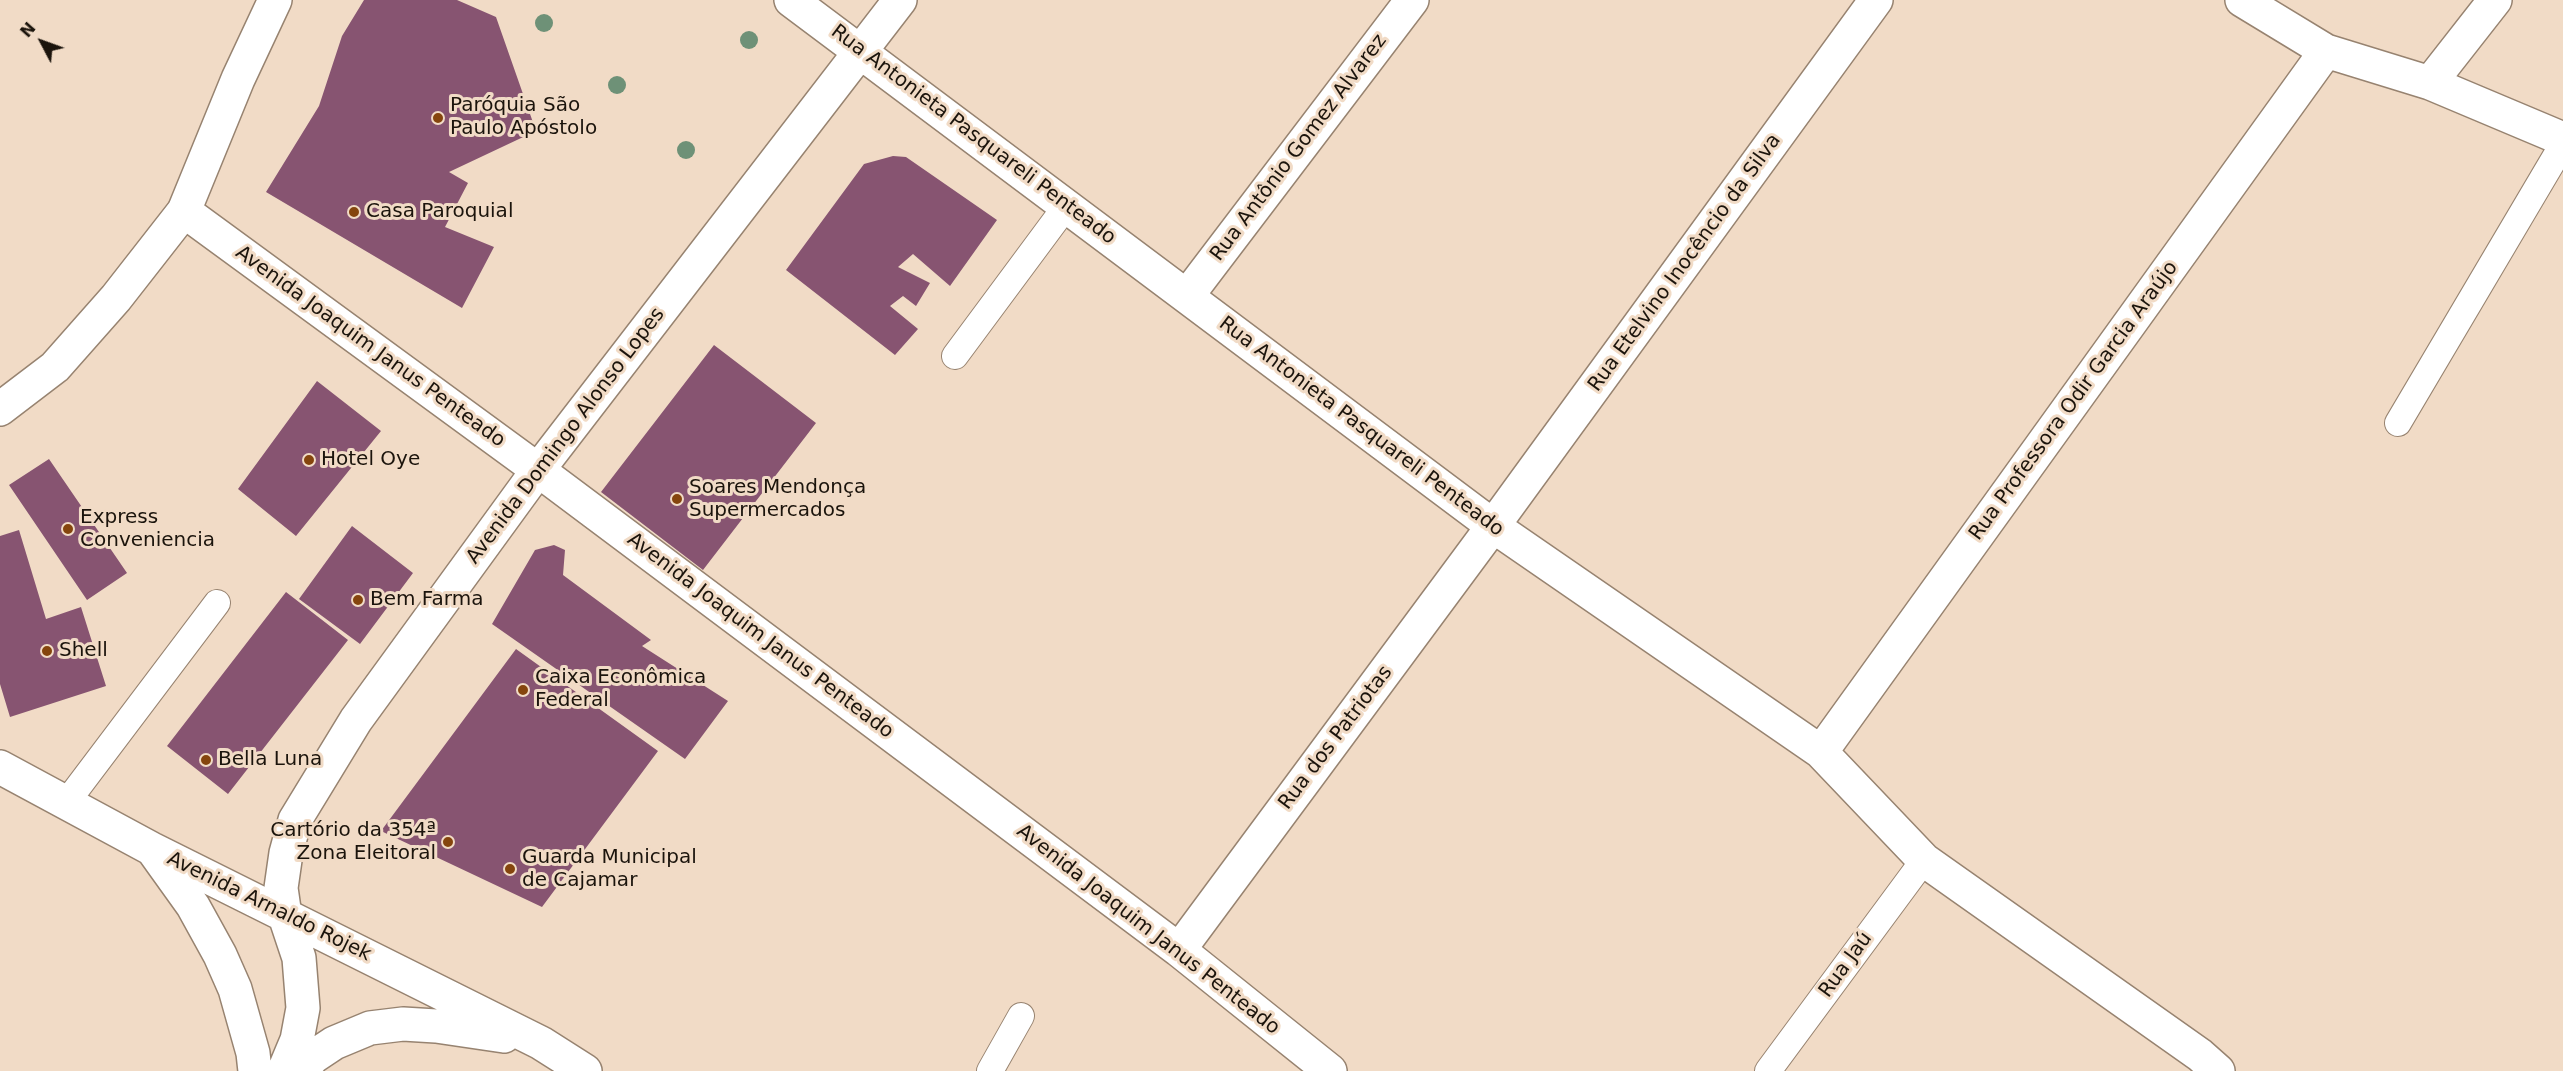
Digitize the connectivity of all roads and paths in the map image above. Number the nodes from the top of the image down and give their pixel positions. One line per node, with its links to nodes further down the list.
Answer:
1 (275, 0): 14 (street)
2 (792, 0): 8 (street, Rua Antonieta Pasquareli Penteado)
3 (900, 0): 8 (street, Avenida Domingo Alonso Lopes)
4 (1412, 0): 15 (street, Rua Antônio Gomez Alvarez)
5 (1876, 0): 20 (street, Rua Etelvino Inocêncio da Silva)
6 (2242, 0): 9 (street)
7 (2495, 0): 10 (street)
8 (861, 51): 13 (street, Rua Antonieta Pasquareli Penteado); 19 (street, Avenida Domingo Alonso Lopes)
9 (2326, 51): 10 (street); 22 (street, Rua Professora Odir Garcia Araújo)
10 (2430, 83): 11 (street)
11 (2563, 139)
12 (2563, 144): 18 (lane)
13 (1066, 206): 15 (street, Rua Antonieta Pasquareli Penteado); 16 (lane)
14 (184, 211): 17 (street); 19 (street, Avenida Joaquim Janus Penteado)
15 (1187, 296): 20 (street, Rua Antonieta Pasquareli Penteado)
16 (955, 356)
17 (0, 409)
18 (2398, 423)
19 (538, 470): 27 (street, Avenida Domingo Alonso Lopes); 28 (street, Avenida Joaquim Janus Penteado)
20 (1493, 526): 22 (street, Rua Antonieta Pasquareli Penteado); 28 (street, Rua dos Patriotas)
21 (217, 603): 24 (lane)
22 (1821, 752): 26 (street, Rua Antonieta Pasquareli Penteado)
23 (0, 766): 24 (street, Avenida Arnaldo Rojek)
24 (66, 803): 25 (street, Avenida Arnaldo Rojek)
25 (152, 849): 27 (street, Avenida Arnaldo Rojek); 31 (street)
26 (1924, 860): 37 (lane, Rua Jaú); 38 (street, Rua Antonieta Pasquareli Penteado)
27 (285, 916): 30 (street, Avenida Arnaldo Rojek); 32 (street, Avenida Domingo Alonso Lopes)
28 (1179, 950): 36 (street, Avenida Joaquim Janus Penteado)
29 (1021, 1016): 35 (lane)
30 (541, 1043): 33 (street, Avenida Arnaldo Rojek); 34 (street, Avenida Arnaldo Rojek)
31 (255, 1071)
32 (284, 1071)
33 (300, 1071)
34 (585, 1071)
35 (990, 1071)
36 (1330, 1071)
37 (1768, 1071)
38 (2218, 1071)

